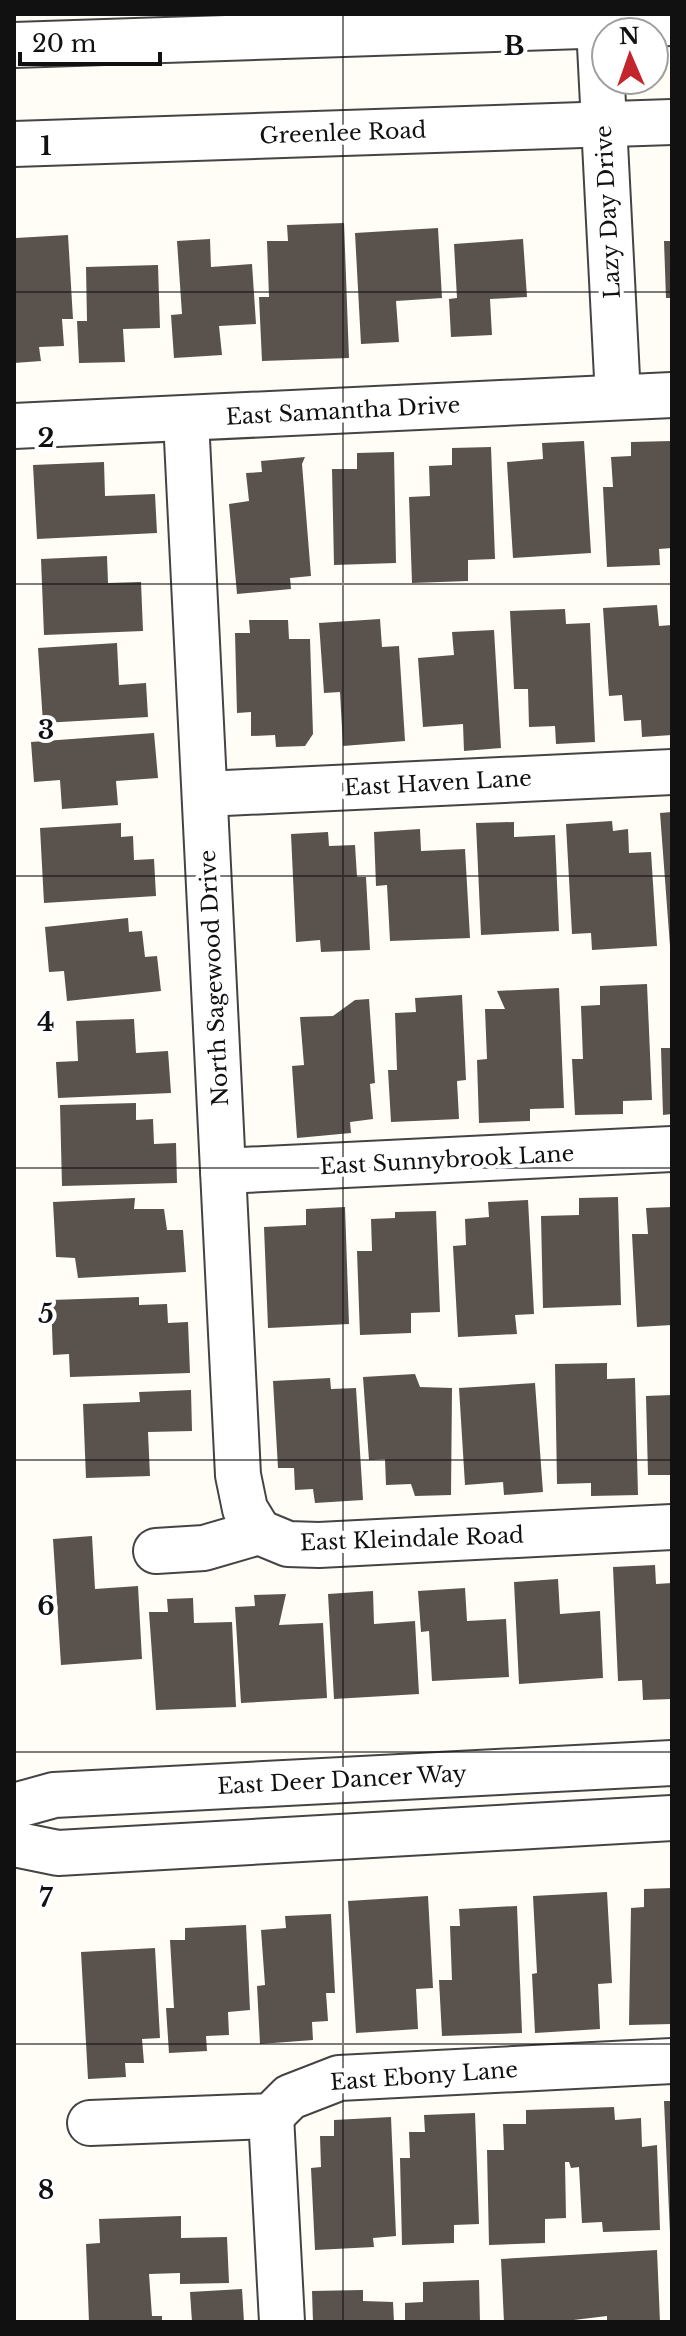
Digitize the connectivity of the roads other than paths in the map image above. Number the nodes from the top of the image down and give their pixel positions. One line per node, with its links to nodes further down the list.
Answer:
1 (590, 26): 2 (street)
2 (14, 45)
3 (602, 96): 5 (street, Lazy Day Drive)
4 (672, 122): 5 (street, Greenlee Road)
5 (603, 124): 6 (street, Greenlee Road); 8 (street, Lazy Day Drive)
6 (14, 144)
7 (672, 395): 8 (street, East Samantha Drive)
8 (618, 397): 9 (street, East Samantha Drive)
9 (186, 419): 10 (street, East Samantha Drive); 12 (street, North Sagewood Drive)
10 (14, 426)
11 (672, 772): 12 (street, East Haven Lane)
12 (205, 794): 14 (street, North Sagewood Drive)
13 (672, 1149): 14 (street, East Sunnybrook Lane)
14 (223, 1171): 16 (street, North Sagewood Drive)
15 (672, 1527): 16 (street, East Kleindale Road)
16 (259, 1532): 17 (street)
17 (156, 1551)
18 (672, 1763): 19 (street, East Deer Dancer Way)
19 (14, 1806)
20 (672, 1818): 21 (street)
21 (14, 1844)
22 (672, 2061): 23 (street, East Ebony Lane)
23 (271, 2116): 24 (street); 25 (street)
24 (90, 2123)
25 (282, 2322)

